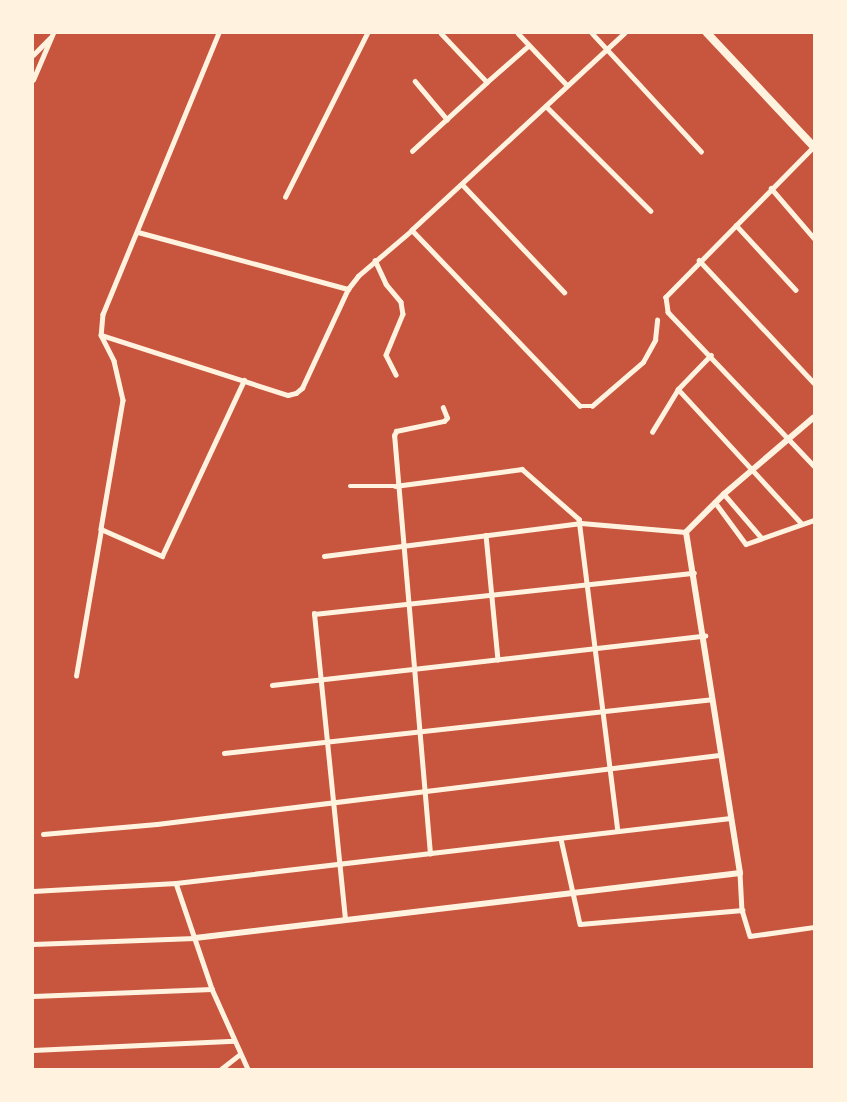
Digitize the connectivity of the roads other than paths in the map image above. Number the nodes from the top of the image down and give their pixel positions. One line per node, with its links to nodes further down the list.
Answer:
1 (219, 33): 27 (street)
2 (367, 33): 23 (street)
3 (441, 33): 14 (street)
4 (518, 33): 9 (street)
5 (592, 33): 10 (street)
6 (625, 33): 10 (street)
7 (707, 33): 18 (highway)
8 (53, 34): 11 (street); 12 (street)
9 (528, 46): 14 (street); 15 (street)
10 (606, 50): 15 (street); 19 (street)
11 (33, 55)
12 (33, 80)
13 (415, 81): 17 (street)
14 (487, 82): 17 (street)
15 (567, 85): 16 (street)
16 (546, 106): 21 (street); 24 (street)
17 (447, 119): 20 (street)
18 (814, 147): 22 (street)
19 (700, 151)
20 (412, 152)
21 (462, 184): 26 (street); 33 (street)
22 (771, 188): 25 (street); 28 (street)
23 (285, 197)
24 (651, 211)
25 (736, 225): 30 (street); 32 (street)
26 (412, 230): 29 (street); 34 (street)
27 (138, 232): 31 (street); 35 (street)
28 (814, 238)
29 (375, 260): 31 (street); 37 (street)
30 (699, 260): 36 (street); 39 (street)
31 (348, 289): 38 (street)
32 (796, 290)
33 (564, 292)
34 (657, 320)
35 (101, 335): 38 (street); 54 (street)
36 (711, 355): 40 (street); 44 (street)
37 (396, 375)
38 (244, 381): 54 (street)
39 (814, 383)
40 (678, 389): 43 (street); 46 (street)
41 (443, 408): 48 (street)
42 (814, 417): 44 (street)
43 (652, 432)
44 (788, 439): 45 (street); 46 (street)
45 (814, 466)
46 (753, 469): 49 (street); 53 (street)
47 (350, 486): 48 (street)
48 (395, 486): 52 (street); 58 (street)
49 (724, 494): 50 (street); 57 (street)
50 (716, 502): 55 (street); 57 (street)
51 (814, 520): 53 (street)
52 (581, 523): 55 (street); 56 (street); 61 (street)
53 (802, 524): 57 (street)
54 (100, 529): 68 (street)
55 (686, 532): 60 (street)
56 (486, 535): 58 (street); 62 (street)
57 (761, 537)
58 (402, 546): 59 (street); 63 (street)
59 (324, 556)
60 (696, 573): 61 (street); 64 (street)
61 (589, 583): 62 (street); 65 (street)
62 (493, 594): 63 (street); 66 (street)
63 (406, 604): 67 (street); 69 (street)
64 (705, 636): 65 (street); 71 (street)
65 (597, 645): 66 (street); 72 (street)
66 (498, 658): 67 (street)
67 (412, 668): 69 (street); 73 (street)
68 (76, 676)
69 (320, 678): 70 (street); 74 (street)
70 (272, 685)
71 (711, 699): 72 (street); 76 (street)
72 (605, 710): 73 (street); 77 (street)
73 (417, 733): 74 (street); 78 (street)
74 (326, 742): 75 (street); 79 (street)
75 (224, 753)
76 (719, 755): 77 (street); 80 (street)
77 (609, 769): 78 (street); 81 (street)
78 (423, 792): 79 (street); 84 (street)
79 (331, 802): 82 (street); 85 (street)
80 (730, 818): 81 (street); 86 (street)
81 (618, 830): 83 (street)
82 (43, 834)
83 (561, 839): 84 (street); 89 (street)
84 (430, 854): 85 (street)
85 (340, 866): 87 (street); 91 (street)
86 (740, 873): 89 (street); 90 (street)
87 (176, 883): 88 (street); 93 (street)
88 (33, 891)
89 (571, 893): 90 (street); 91 (street)
90 (742, 910): 92 (street)
91 (345, 919): 93 (street)
92 (814, 927)
93 (195, 938): 94 (street); 95 (street)
94 (33, 944)
95 (212, 989): 96 (street); 97 (street)
96 (33, 996)
97 (234, 1041): 98 (street); 99 (street)
98 (33, 1050)
99 (240, 1054): 100 (street); 101 (street)
100 (221, 1069)
101 (248, 1069)

